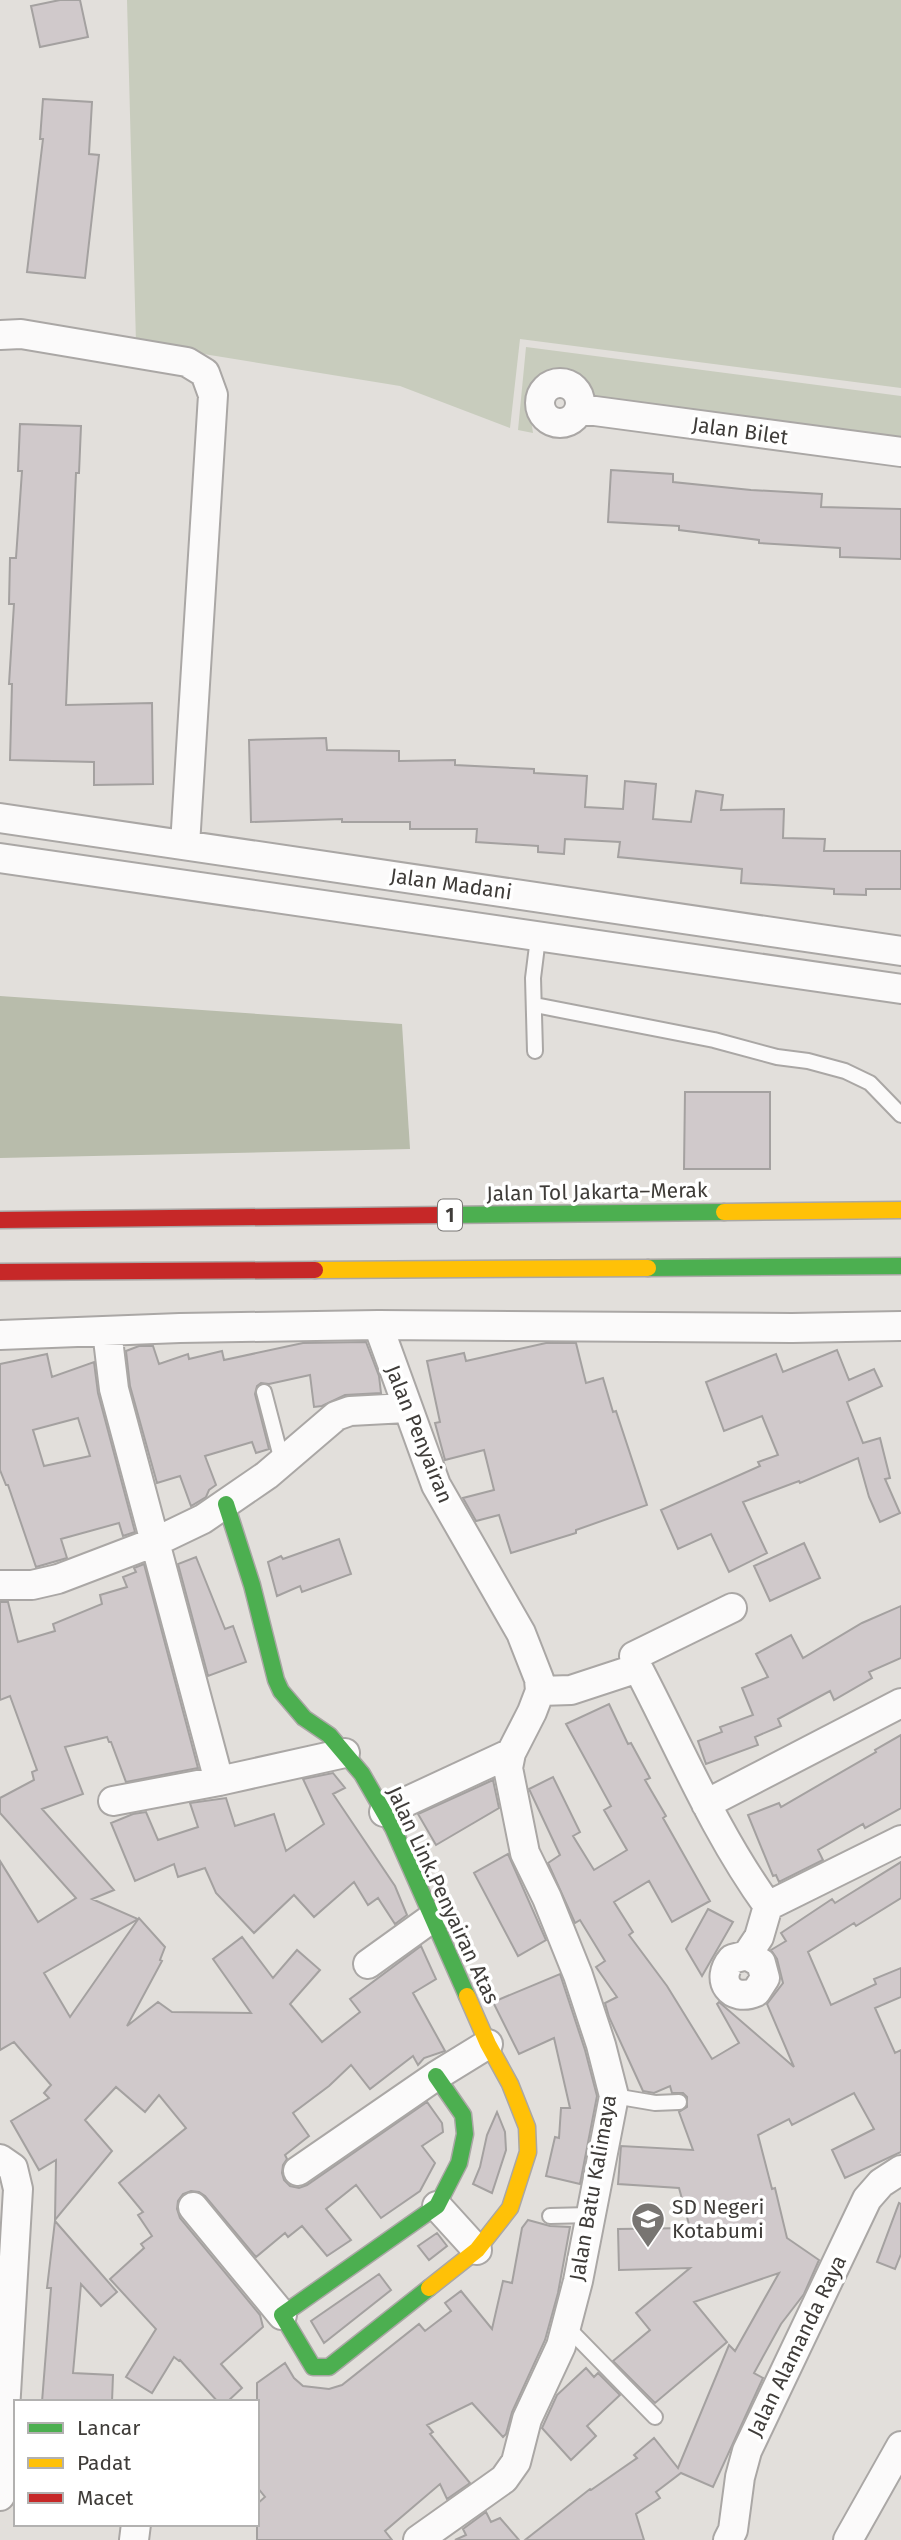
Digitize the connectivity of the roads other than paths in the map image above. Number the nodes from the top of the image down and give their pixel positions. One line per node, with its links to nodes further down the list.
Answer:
1 (0, 335): 5 (street)
2 (580, 409): 3 (street, Jalan Bilet)
3 (901, 452)
4 (0, 818): 5 (street, Jalan Madani)
5 (185, 845): 8 (street, Jalan Madani)
6 (0, 859): 7 (street, Jalan Madani)
7 (538, 938): 9 (street, Jalan Madani); 10 (lane)
8 (901, 951)
9 (901, 989)
10 (535, 1005): 11 (lane); 12 (lane)
11 (535, 1051)
12 (901, 1115)
13 (901, 1210): 14 (main road, Jalan Tol Jakarta–Merak / 1)
14 (0, 1220)
15 (901, 1266): 16 (main road)
16 (0, 1272)
17 (378, 1325): 18 (street); 19 (street); 22 (street, Jalan Penyairan)
18 (901, 1326)
19 (107, 1331): 20 (street); 25 (street)
20 (0, 1335)
21 (264, 1392): 23 (lane)
22 (406, 1408): 23 (street); 29 (street, Jalan Penyairan)
23 (282, 1461): 24 (street)
24 (226, 1504): 25 (street); 31 (main road, Jalan Link.Penyairan Atas)
25 (155, 1542): 26 (street); 33 (street)
26 (0, 1585)
27 (732, 1608): 28 (street)
28 (638, 1668): 29 (street); 35 (street)
29 (540, 1691): 32 (street)
30 (901, 1703): 35 (street)
31 (345, 1752): 33 (street); 36 (main road, Jalan Link.Penyairan Atas)
32 (511, 1753): 36 (street); 44 (street, Jalan Batu Kalimaya)
33 (219, 1781): 34 (street)
34 (113, 1801)
35 (706, 1804): 38 (street)
36 (384, 1812): 39 (main road, Jalan Link.Penyairan Atas)
37 (901, 1840): 38 (street)
38 (768, 1906): 40 (street)
39 (432, 1918): 41 (street); 42 (main road, Jalan Link.Penyairan Atas)
40 (747, 1955)
41 (368, 1964)
42 (488, 2044): 43 (street); 53 (main road, Jalan Link.Penyairan Atas)
43 (436, 2076): 47 (street); 49 (main road)
44 (614, 2096): 45 (lane); 51 (street, Jalan Batu Kalimaya)
45 (679, 2102)
46 (0, 2159): 58 (street)
47 (298, 2171)
48 (901, 2171): 60 (street, Jalan Alamanda Raya)
49 (437, 2206): 53 (street); 54 (main road)
50 (193, 2207): 54 (street)
51 (590, 2215): 52 (lane); 55 (street, Jalan Batu Kalimaya)
52 (551, 2216)
53 (477, 2250): 54 (main road, Jalan Link.Penyairan Atas)
54 (282, 2315)
55 (566, 2326): 56 (lane); 59 (street, Jalan Batu Kalimaya)
56 (655, 2417)
57 (901, 2446): 61 (street)
58 (0, 2496)
59 (418, 2540)
60 (728, 2540)
61 (848, 2540)

